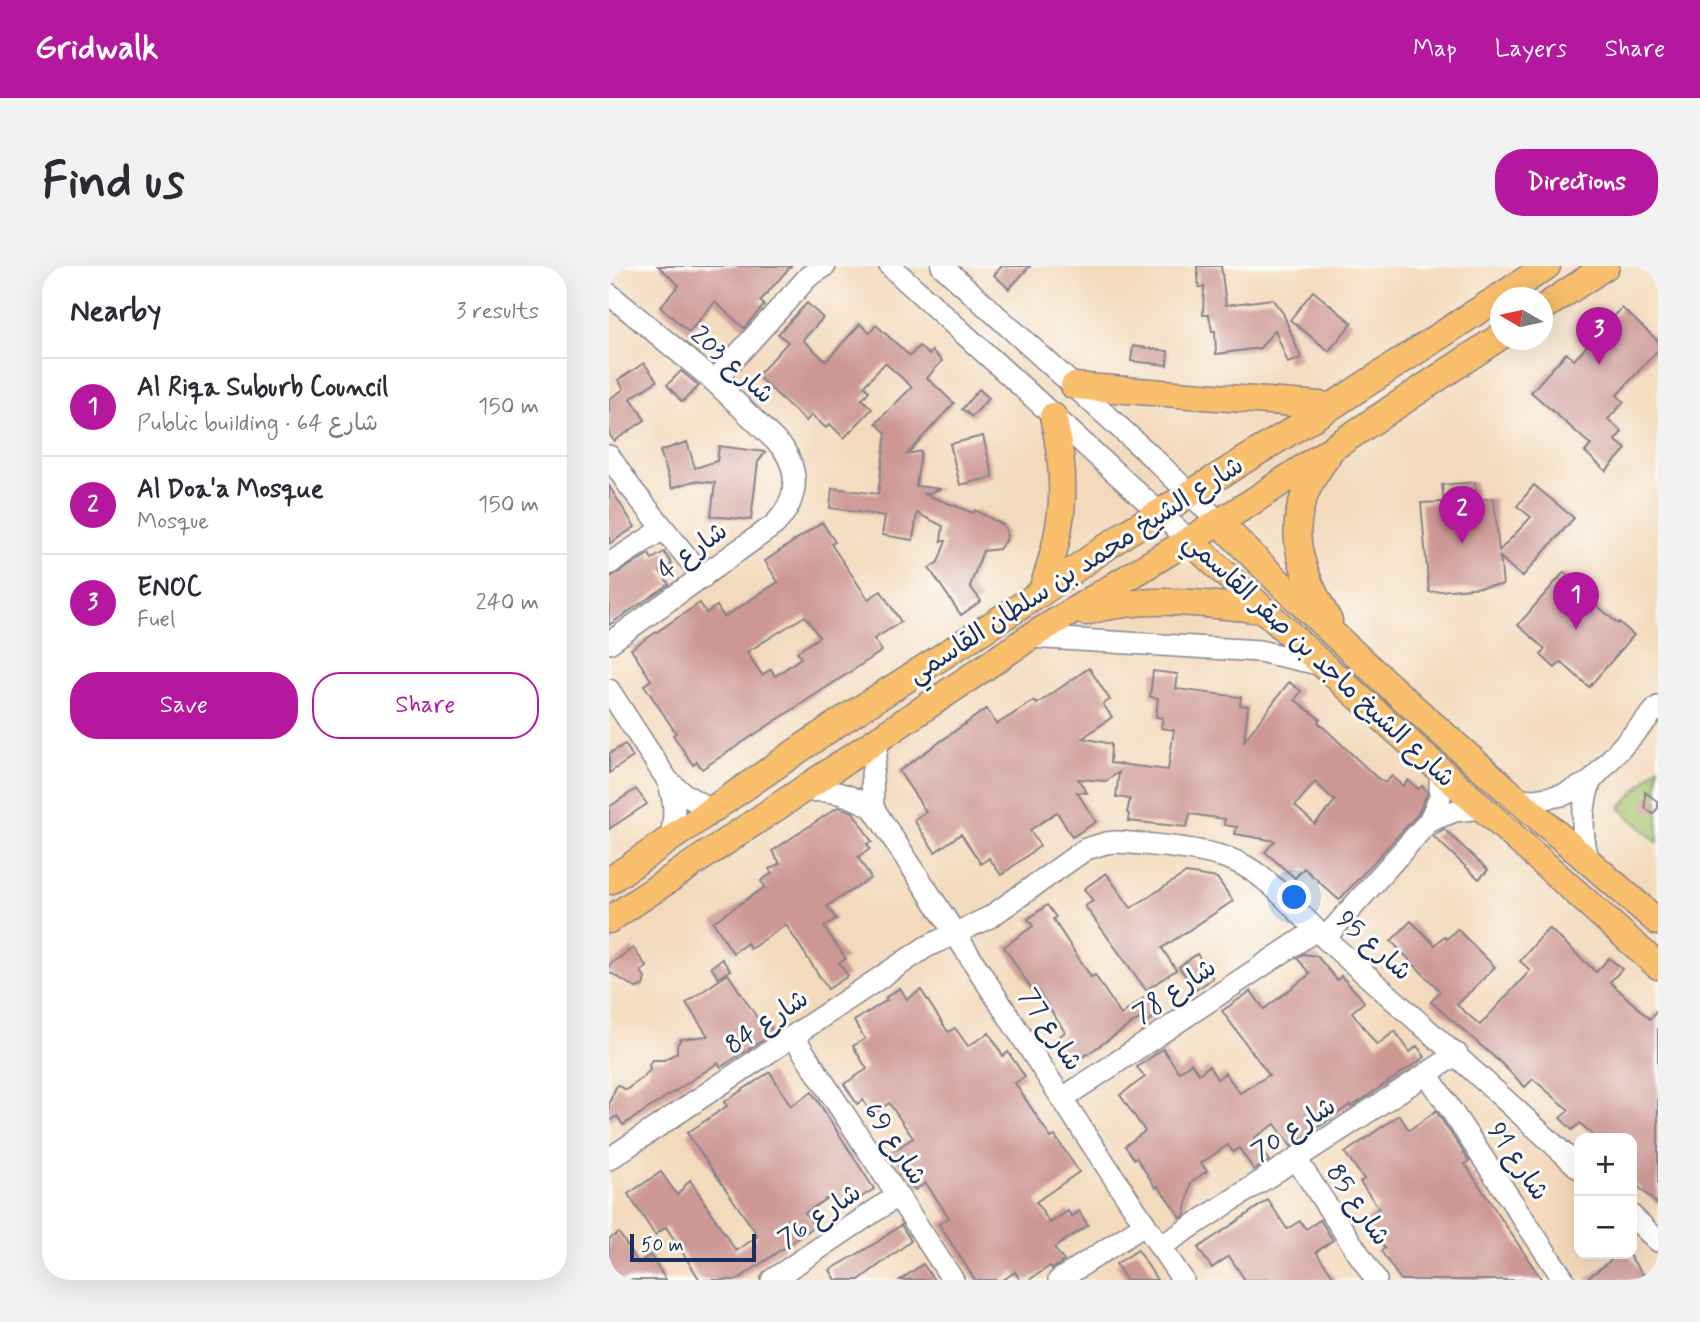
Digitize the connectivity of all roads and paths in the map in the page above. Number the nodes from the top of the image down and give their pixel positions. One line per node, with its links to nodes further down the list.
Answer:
1 (891, 266): 12 (street, شارع الشيخ ماجد بن صقر القاسمي)
2 (942, 266): 10 (street, شارع الشيخ ماجد بن صقر القاسمي)
3 (1547, 266): 11 (main road, شارع الشيخ محمد بن سلطان القاسمي)
4 (1606, 266): 7 (main road)
5 (816, 269): 9 (street)
6 (609, 294): 9 (street, شارع 203)
7 (1553, 301)
8 (1490, 343): 13 (main road, شارع الشيخ محمد بن سلطان القاسمي)
9 (714, 381): 15 (street, شارع 203)
10 (1074, 386): 11 (main road); 16 (street, شارع الشيخ ماجد بن صقر القاسمي)
11 (1332, 405): 16 (main road, شارع الشيخ محمد بن سلطان القاسمي)
12 (1053, 416): 17 (street, شارع الشيخ ماجد بن صقر القاسمي); 23 (main road)
13 (1335, 447): 18 (main road, شارع الشيخ محمد بن سلطان القاسمي); 27 (main road)
14 (609, 456): 19 (street)
15 (794, 491): 22 (street, شارع 4)
16 (1190, 493): 17 (main road, شارع الشيخ محمد بن سلطان القاسمي); 18 (street, شارع الشيخ ماجد بن صقر القاسمي)
17 (1160, 512): 20 (street, شارع الشيخ ماجد بن صقر القاسمي); 23 (main road, شارع الشيخ محمد بن سلطان القاسمي)
18 (1219, 522): 20 (main road, شارع الشيخ محمد بن سلطان القاسمي); 27 (main road, شارع الشيخ ماجد بن صقر القاسمي)
19 (663, 528): 21 (street); 22 (street)
20 (1189, 540): 24 (main road, شارع الشيخ ماجد بن صقر القاسمي); 25 (main road, شارع الشيخ محمد بن سلطان القاسمي)
21 (609, 564)
22 (703, 578): 28 (street, شارع 4)
23 (1041, 593): 40 (main road, شارع الشيخ محمد بن سلطان القاسمي)
24 (1262, 610): 25 (main road); 29 (main road, شارع الشيخ ماجد بن صقر القاسمي)
25 (1063, 618): 26 (main road, شارع الشيخ محمد بن سلطان القاسمي)
26 (1030, 637): 29 (street); 32 (main road, شارع الشيخ محمد بن سلطان القاسمي)
27 (1338, 637): 37 (main road, شارع الشيخ ماجد بن صقر القاسمي)
28 (609, 643)
29 (1323, 665): 33 (main road, شارع الشيخ ماجد بن صقر القاسمي)
30 (609, 690): 34 (street)
31 (1658, 706): 35 (street)
32 (879, 739): 36 (main road, شارع الشيخ محمد بن سلطان القاسمي); 38 (street)
33 (1440, 771): 39 (main road, شارع الشيخ ماجد بن صقر القاسمي); 41 (street)
34 (668, 781): 40 (street); 42 (street)
35 (1590, 782): 37 (street); 43 (street)
36 (799, 792): 38 (street); 45 (main road, شارع الشيخ محمد بن سلطان القاسمي)
37 (1519, 799): 43 (main road, شارع الشيخ ماجد بن صقر القاسمي)
38 (873, 808): 47 (street, شارع 77)
39 (1482, 808): 41 (street); 49 (main road, شارع الشيخ ماجد بن صقر القاسمي)
40 (710, 810): 42 (main road, شارع الشيخ محمد بن سلطان القاسمي)
41 (1429, 821): 48 (street, شارع 78)
42 (670, 839): 44 (main road, شارع الشيخ محمد بن سلطان القاسمي)
43 (1589, 861): 46 (main road, شارع الشيخ ماجد بن صقر القاسمي)
44 (609, 881)
45 (609, 920)
46 (1658, 922)
47 (955, 932): 48 (street, شارع 95); 50 (street, شارع 84); 53 (street, شارع 77)
48 (1320, 934): 51 (street, شارع 95); 53 (street, شارع 78)
49 (1658, 966)
50 (793, 1036): 54 (street, شارع 84); 57 (street, شارع 69)
51 (1457, 1054): 52 (street, شارع 70); 56 (street, شارع 95)
52 (1427, 1074): 55 (street, شارع 70); 67 (street, شارع 91)
53 (1063, 1098): 59 (street, شارع 77)
54 (609, 1159)
55 (1296, 1159): 61 (street, شارع 70); 66 (street, شارع 85)
56 (1574, 1163)
57 (897, 1196): 62 (street, شارع 76); 63 (street, شارع 69)
58 (1637, 1221): 60 (street)
59 (1144, 1225): 61 (street, شارع 77); 64 (street)
60 (1658, 1241)
61 (1160, 1248): 65 (street, شارع 77)
62 (772, 1280)
63 (953, 1280)
64 (1059, 1280)
65 (1183, 1280)
66 (1376, 1280)
67 (1564, 1280)

